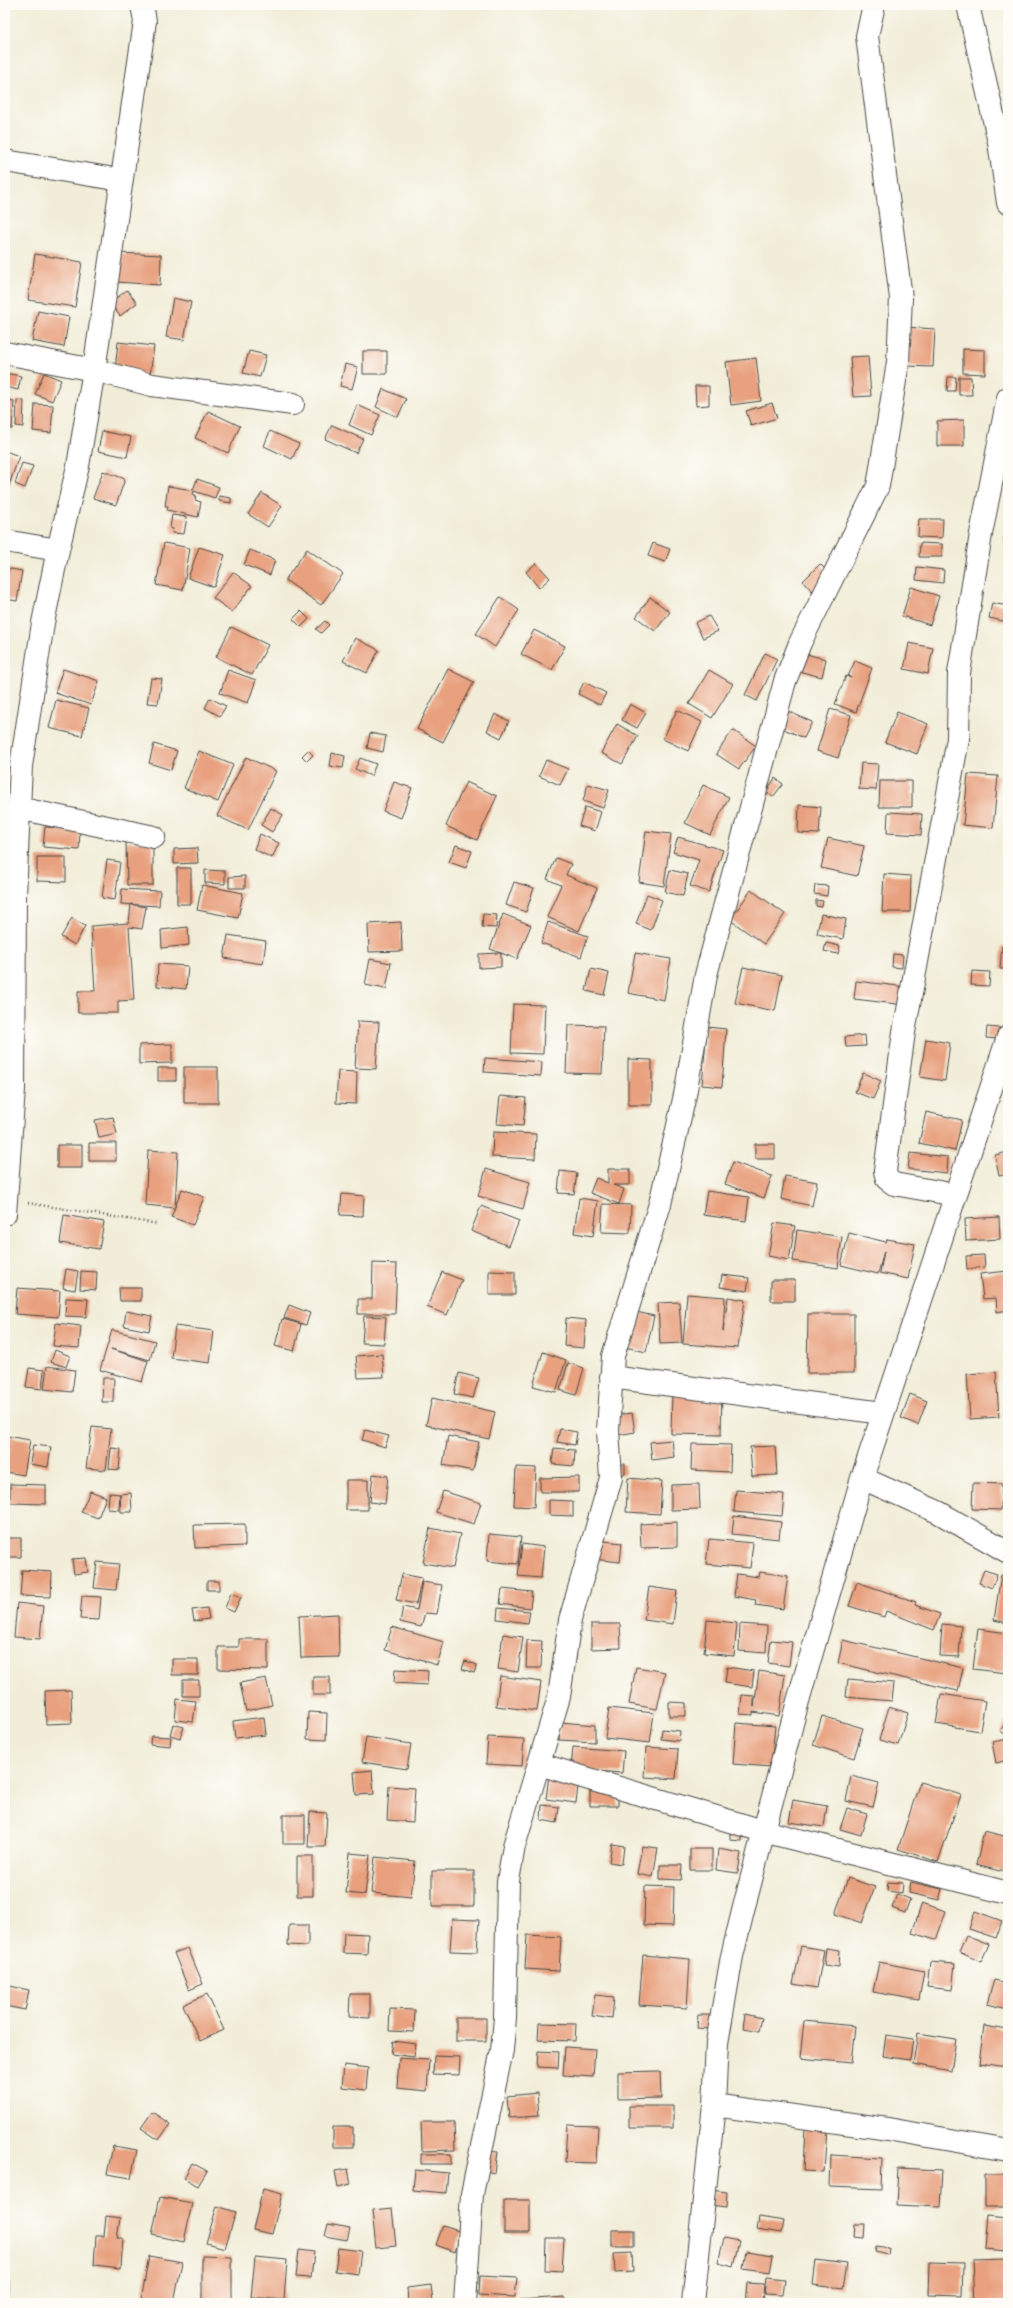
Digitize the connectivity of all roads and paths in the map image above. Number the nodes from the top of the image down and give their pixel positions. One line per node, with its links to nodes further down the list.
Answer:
1 (142, 5): 5 (street)
2 (874, 5): 20 (street)
3 (968, 5): 6 (street)
4 (5, 161): 5 (street)
5 (121, 180): 8 (street)
6 (1008, 203)
7 (5, 353): 8 (street)
8 (94, 370): 10 (street); 12 (street)
9 (1008, 398): 17 (street)
10 (292, 404)
11 (5, 541): 12 (street)
12 (58, 550): 13 (street)
13 (13, 764): 14 (street)
14 (18, 808): 15 (street); 18 (street)
15 (154, 837)
16 (1008, 1037): 17 (street)
17 (956, 1195): 21 (street)
18 (5, 1207): 19 (path)
19 (158, 1224)
20 (611, 1377): 21 (street); 24 (street)
21 (883, 1413): 22 (street)
22 (862, 1478): 23 (street); 25 (street)
23 (1008, 1552)
24 (539, 1764): 25 (street); 29 (street)
25 (763, 1831): 26 (street); 27 (street)
26 (1008, 1893)
27 (714, 2105): 28 (street); 30 (street)
28 (1008, 2150)
29 (465, 2303)
30 (693, 2303)

